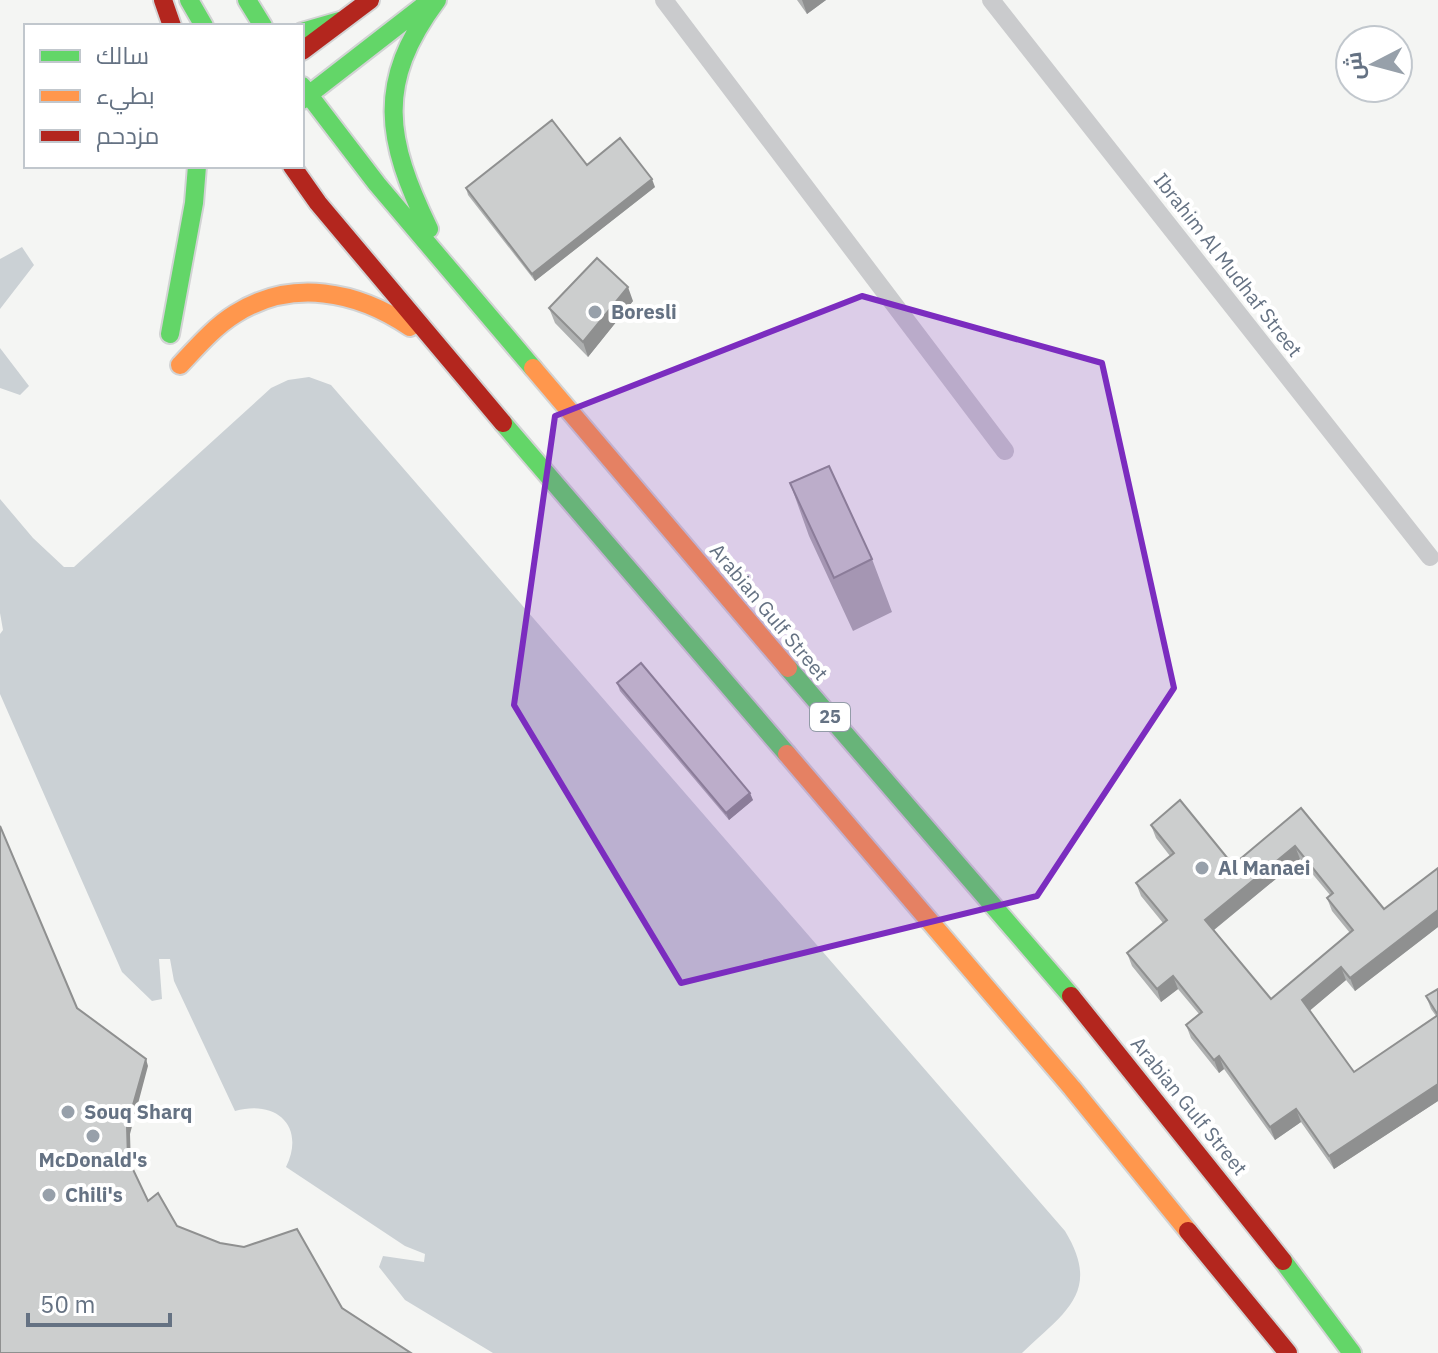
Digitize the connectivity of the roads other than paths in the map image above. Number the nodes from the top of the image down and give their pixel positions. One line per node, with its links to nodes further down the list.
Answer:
1 (163, 0): 10 (main road)
2 (189, 0): 11 (main road)
3 (247, 0): 12 (main road)
4 (370, 0): 9 (main road)
5 (431, 0): 15 (main road)
6 (437, 0): 18 (main road)
7 (664, 0): 22 (street)
8 (991, 0): 23 (street, Ibrahim Al Mudhaf Street)
9 (340, 21): 13 (main road); 14 (main road)
10 (171, 24)
11 (203, 24)
12 (262, 24)
13 (304, 31)
14 (304, 49)
15 (304, 94): 18 (main road, Arabian Gulf Street / 25)
16 (197, 168): 19 (main road)
17 (293, 168): 21 (main road)
18 (455, 275): 24 (main road, Arabian Gulf Street / 25)
19 (170, 334)
20 (180, 365): 21 (main road)
21 (458, 370): 25 (main road)
22 (1005, 451)
23 (1430, 557)
24 (1337, 1334): 26 (main road, Arabian Gulf Street / 25); 27 (main road)
25 (1288, 1353)
26 (1352, 1353)
27 (1371, 1353)

